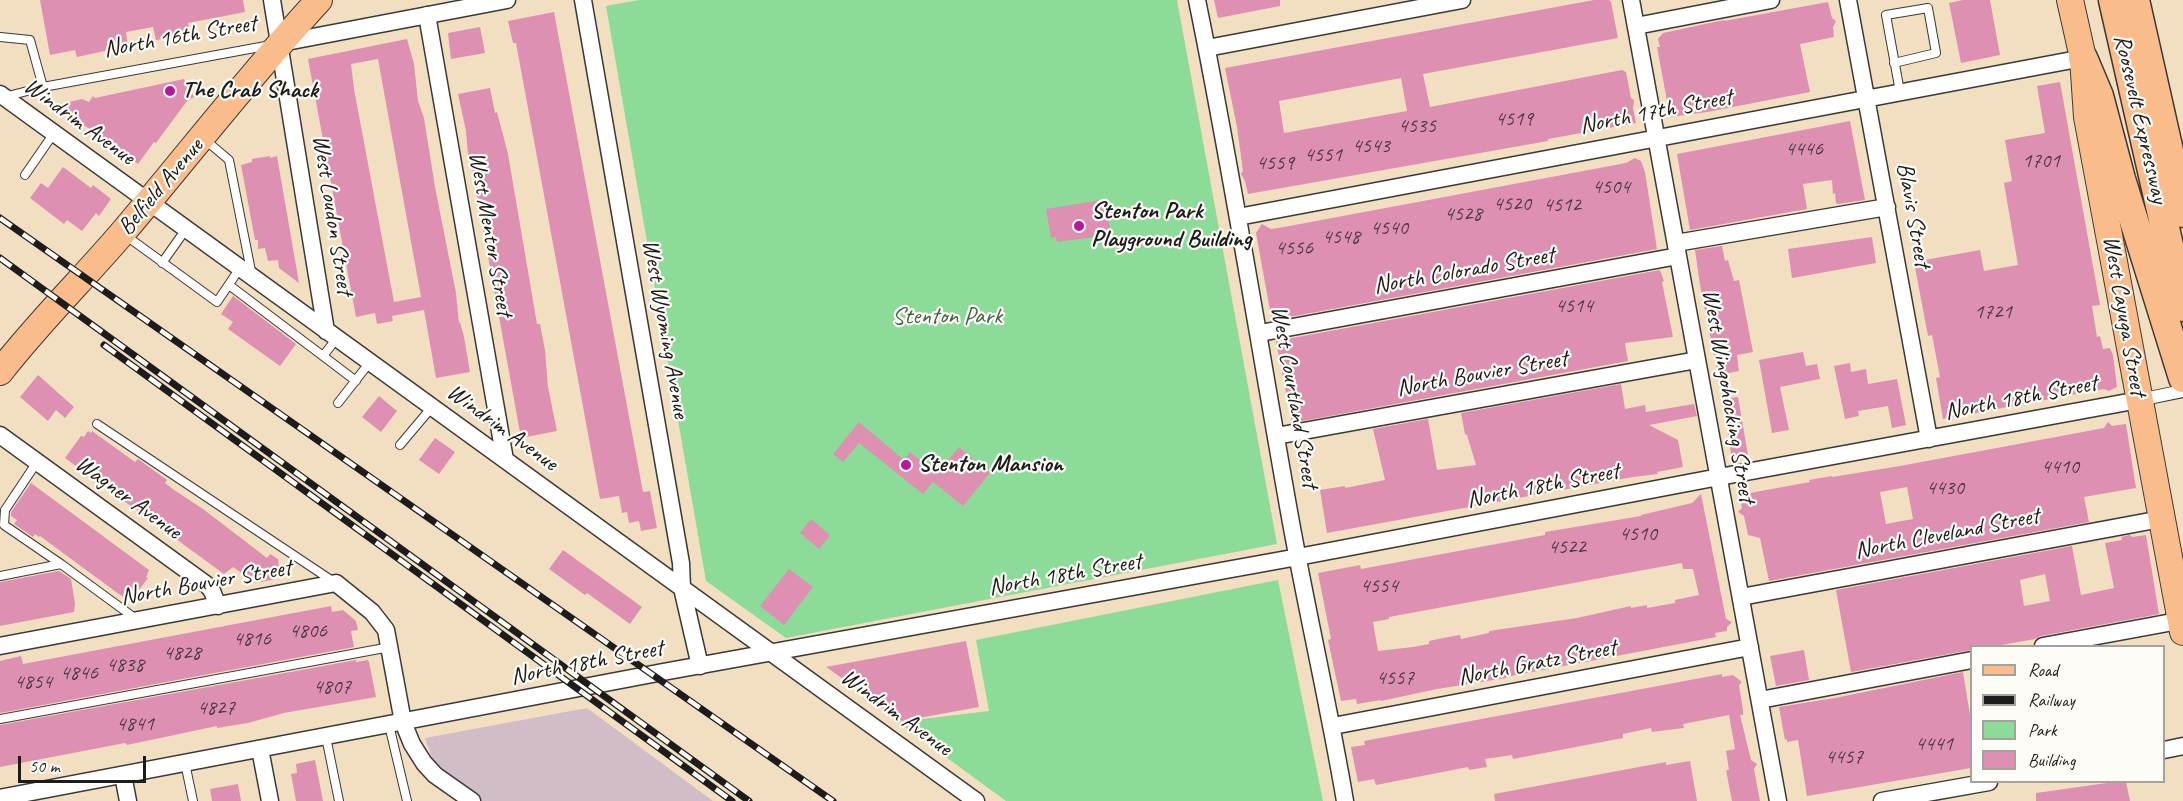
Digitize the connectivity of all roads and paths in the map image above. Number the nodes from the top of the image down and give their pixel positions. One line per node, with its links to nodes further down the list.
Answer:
1 (272, 0): 16 (street, West Loudon Street)
2 (319, 0): 16 (main road, Belfield Avenue)
3 (507, 0): 13 (street, North 16th Street)
4 (583, 0): 63 (street, West Wyoming Avenue)
5 (1197, 0): 17 (street, West Courtland Street)
6 (1462, 0): 17 (street)
7 (1631, 0): 14 (street, West Wingohocking Street)
8 (1772, 0): 14 (street)
9 (1848, 0): 23 (street, Blavis Street)
10 (2070, 0): 18 (main road, West Cayuga Street)
11 (2113, 0): 38 (highway, Roosevelt Expressway)
12 (2135, 0): 30 (highway, Roosevelt Expressway)
13 (427, 15): 16 (street, North 16th Street); 55 (street, West Mentor Street)
14 (1636, 26): 25 (street, West Wingohocking Street)
15 (0, 37): 20 (lane)
16 (280, 43): 20 (lane, North 16th Street); 26 (main road, Belfield Avenue); 40 (street, West Loudon Street)
17 (1207, 48): 31 (street, West Courtland Street)
18 (2083, 58): 21 (street, North 17th Street); 45 (highway); 47 (main road, West Cayuga Street)
19 (1894, 63): 19 (lane); 21 (lane)
20 (43, 87): 22 (lane, North 16th Street)
21 (1900, 92): 23 (street, North 17th Street)
22 (2, 96): 24 (street, Windrim Avenue)
23 (1866, 98): 25 (street, North 17th Street); 29 (street, Blavis Street)
24 (54, 133): 27 (lane); 28 (street, Windrim Avenue)
25 (1656, 136): 31 (street, North 17th Street); 34 (street, West Wingohocking Street)
26 (203, 137): 28 (main road, Belfield Avenue); 36 (lane)
27 (25, 175)
28 (148, 202): 32 (street, Windrim Avenue); 33 (main road, Belfield Avenue)
29 (1887, 207): 34 (street, North Colorado Street); 53 (street, Blavis Street)
30 (2183, 213)
31 (1239, 216): 39 (street, West Courtland Street)
32 (186, 229): 35 (lane); 36 (street, Windrim Avenue)
33 (122, 233): 35 (lane); 44 (main road, Belfield Avenue)
34 (1677, 249): 39 (street, North Colorado Street); 42 (street, West Wingohocking Street)
35 (162, 262): 37 (lane)
36 (246, 273): 37 (lane); 40 (street, Windrim Avenue)
37 (229, 285): 41 (lane)
38 (2183, 308)
39 (1260, 333): 52 (street, West Courtland Street)
40 (331, 334): 41 (lane); 43 (street, Windrim Avenue)
41 (323, 356): 46 (lane)
42 (1697, 360): 52 (street, North Bouvier Street); 57 (street, West Wingohocking Street)
43 (370, 362): 46 (lane); 49 (street, Windrim Avenue)
44 (0, 372)
45 (2182, 380): 47 (street)
46 (356, 381): 48 (lane)
47 (2139, 400): 53 (street, North 18th Street); 58 (main road, West Cayuga Street)
48 (338, 403)
49 (432, 407): 54 (lane); 55 (street, Windrim Avenue)
50 (97, 424): 62 (lane)
51 (0, 435): 56 (street, Wagner Avenue)
52 (1276, 436): 59 (street, West Courtland Street)
53 (1929, 440): 57 (street, North 18th Street)
54 (400, 445)
55 (505, 460): 63 (street, Windrim Avenue)
56 (37, 462): 60 (lane); 65 (street, Wagner Avenue)
57 (1719, 477): 59 (street, North 18th Street); 64 (street, West Wingohocking Street)
58 (2161, 519): 64 (street, North Cleveland Street); 67 (main road, West Cayuga Street)
59 (1298, 557): 72 (street, North 18th Street); 78 (street, West Courtland Street)
60 (61, 564): 61 (lane); 66 (lane)
61 (0, 576)
62 (336, 583): 65 (street, North Bouvier Street); 70 (street)
63 (682, 588): 72 (street, Windrim Avenue); 74 (street, West Wyoming Avenue)
64 (1741, 597): 71 (street, West Wingohocking Street)
65 (218, 606): 66 (street, North Bouvier Street)
66 (137, 620): 69 (street, North Bouvier Street)
67 (2182, 624): 68 (street)
68 (2049, 645)
69 (0, 646)
70 (390, 647): 76 (lane); 77 (street)
71 (1750, 647): 75 (street, West Wingohocking Street); 78 (street, North Gratz Street)
72 (771, 653): 74 (street, North 18th Street); 93 (street, Windrim Avenue)
73 (1970, 660): 75 (street)
74 (700, 666): 77 (street, North 18th Street)
75 (1760, 700): 95 (street, West Wingohocking Street)
76 (0, 719)
77 (396, 723): 79 (street, North 18th Street); 91 (lane); 92 (street)
78 (1333, 726): 94 (street, West Courtland Street)
79 (326, 736): 81 (street, North 18th Street); 90 (lane)
80 (2183, 746): 82 (street)
81 (260, 749): 83 (street, North 18th Street); 89 (street)
82 (2165, 750)
83 (185, 763): 84 (street, North 18th Street); 88 (lane)
84 (123, 775): 86 (street, North 18th Street); 87 (street)
85 (1983, 783): 96 (street)
86 (0, 798)
87 (128, 801)
88 (193, 801)
89 (270, 801)
90 (339, 801)
91 (407, 801)
92 (472, 801)
93 (976, 801)
94 (1345, 801)
95 (1778, 801)
96 (1882, 801)

